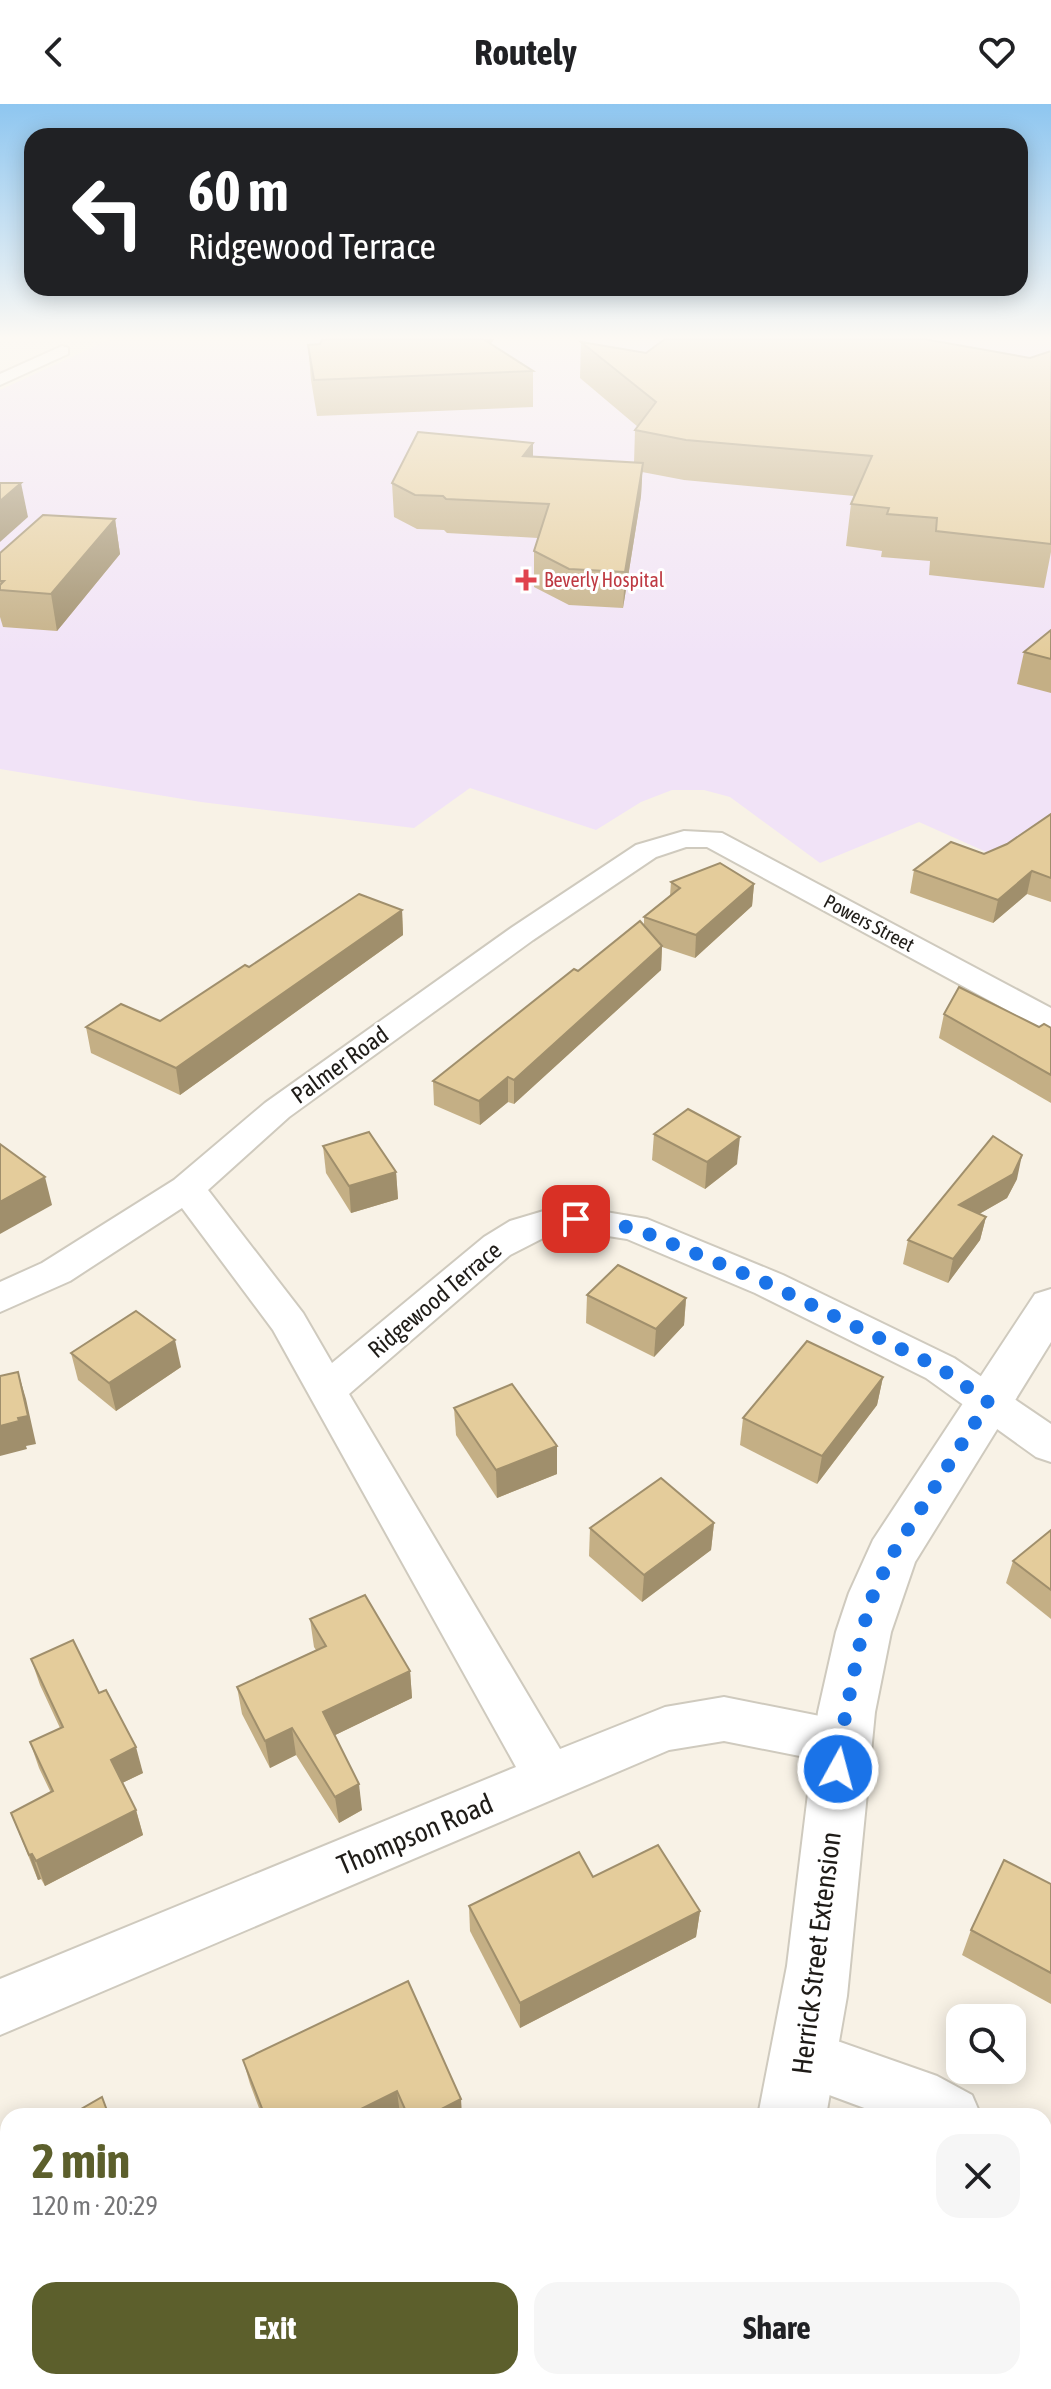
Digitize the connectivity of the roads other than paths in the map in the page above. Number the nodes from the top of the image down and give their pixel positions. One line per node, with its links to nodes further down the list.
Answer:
1 (684, 839): 2 (street, Powers Street); 3 (street, Palmer Road)
2 (1051, 1021)
3 (187, 1188): 4 (street, Palmer Road); 6 (street)
4 (0, 1298)
5 (1051, 1305): 7 (street, Herrick Street Extension)
6 (326, 1390): 7 (street, Ridgewood Terrace); 10 (street)
7 (988, 1402): 8 (street, Ridgewood Terrace); 9 (street, Herrick Street Extension)
8 (1051, 1446)
9 (840, 1742): 10 (street, Thompson Road); 12 (street, Herrick Street Extension)
10 (549, 1778): 11 (street, Thompson Road)
11 (0, 2007)
12 (799, 2087): 13 (street)
13 (936, 2108)

